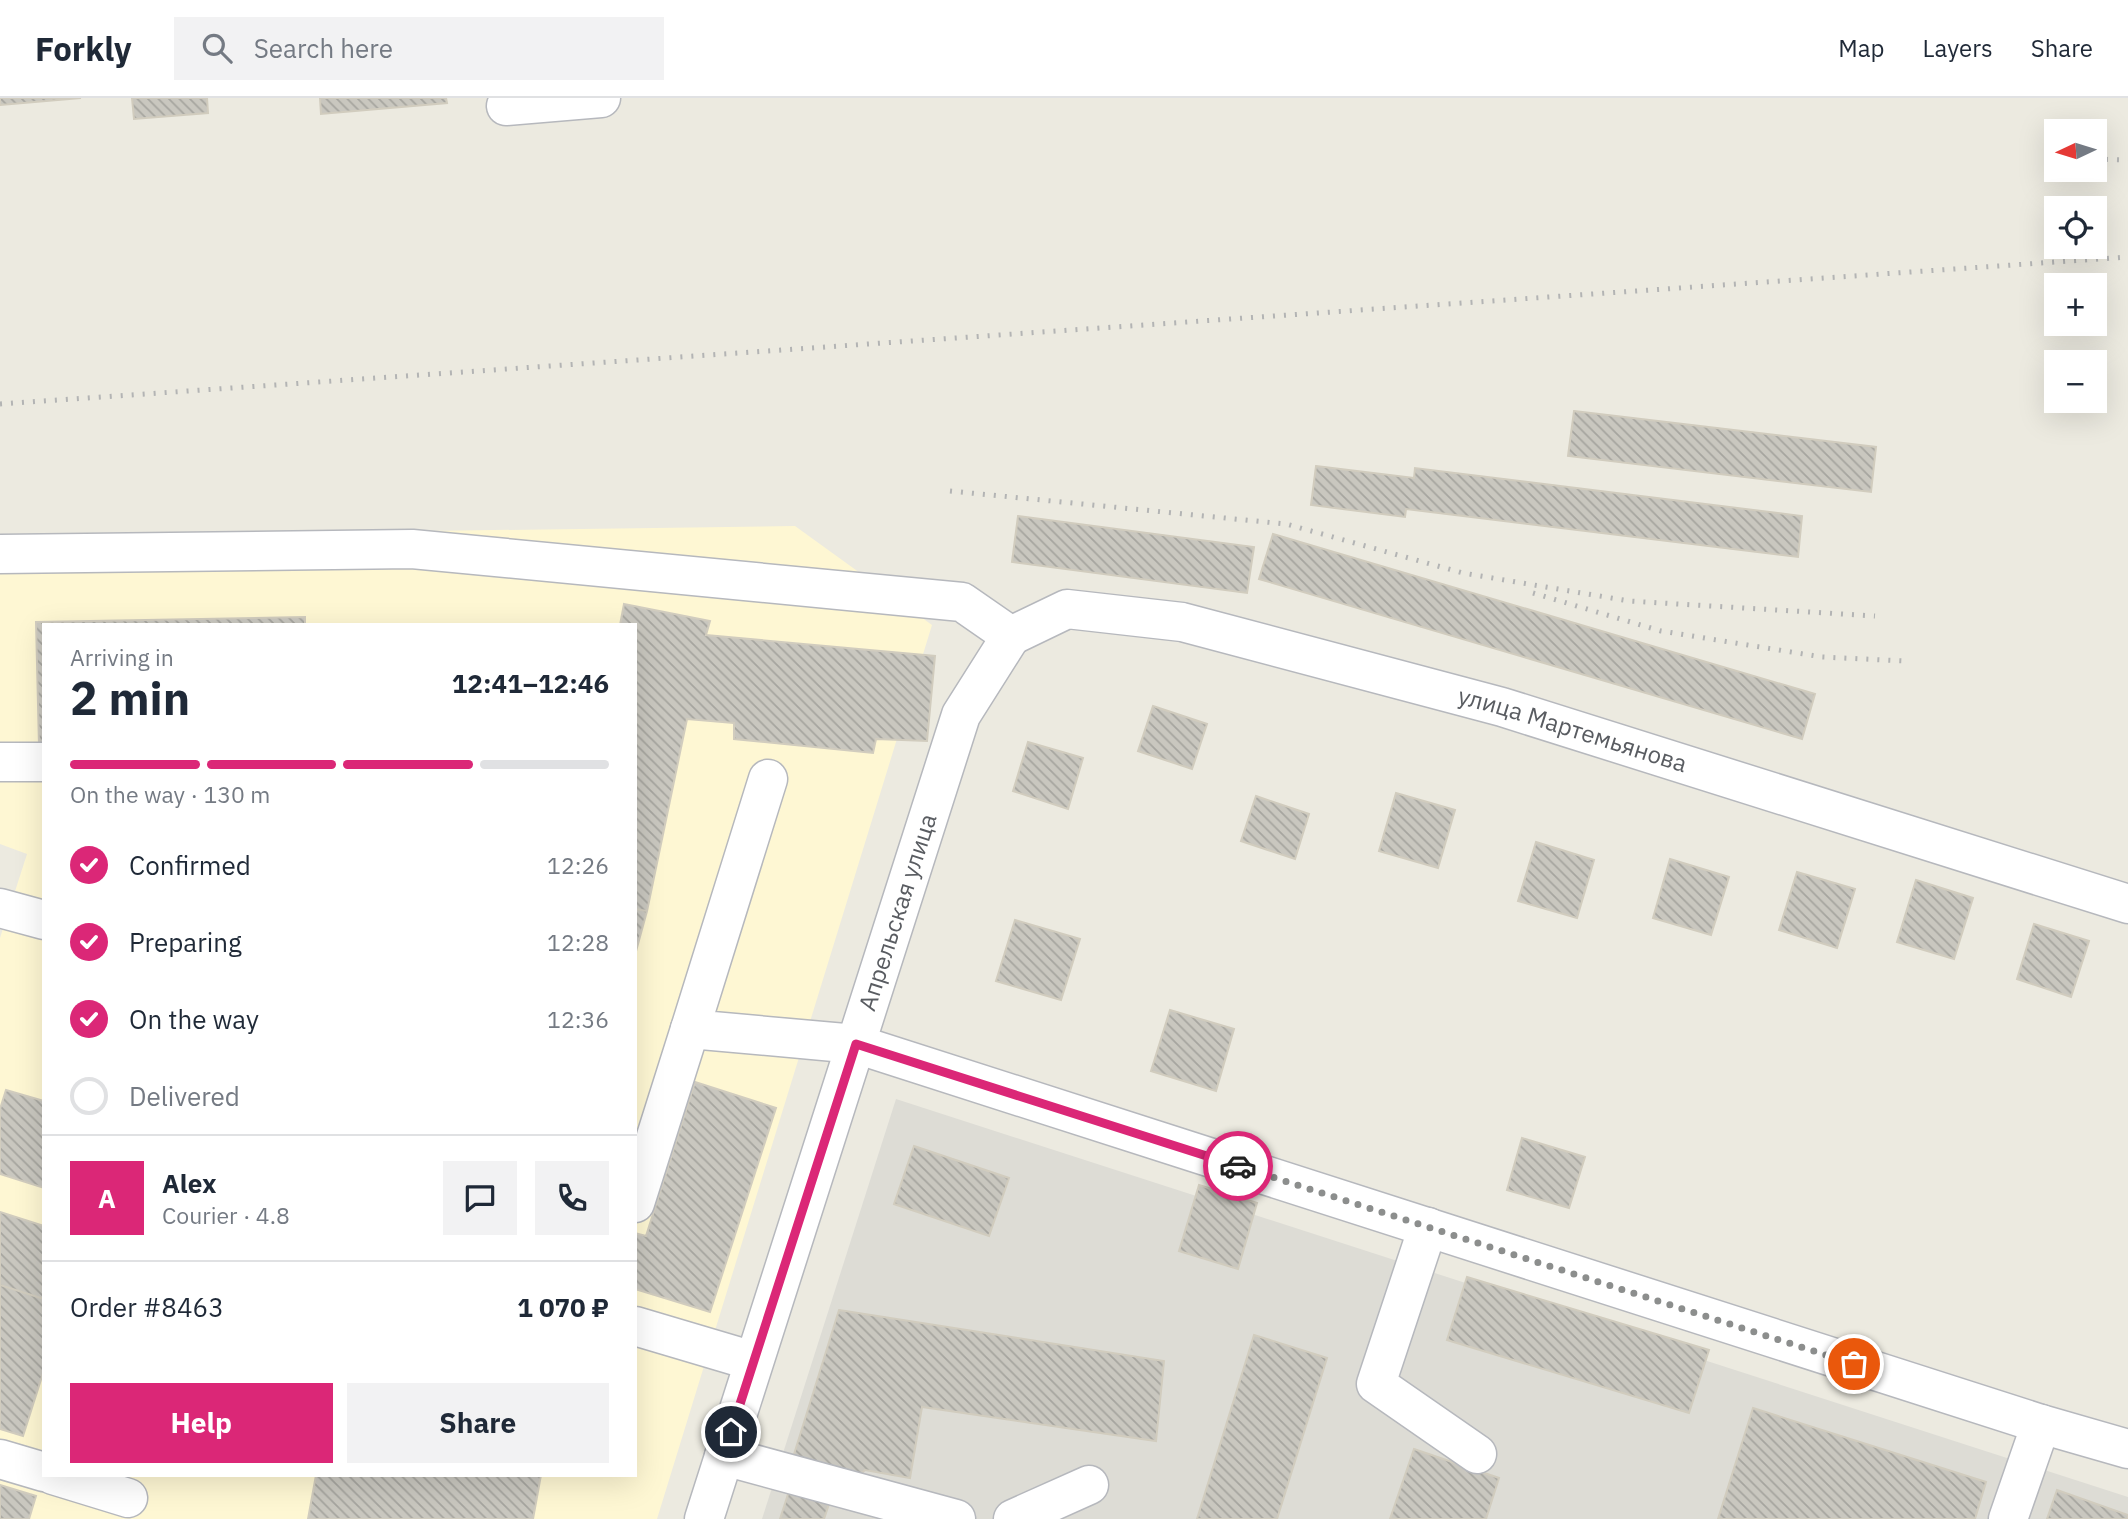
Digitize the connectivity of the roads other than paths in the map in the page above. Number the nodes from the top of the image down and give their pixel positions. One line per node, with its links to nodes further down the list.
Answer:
1 (601, 98): 2 (street)
2 (506, 106)
3 (0, 554): 4 (street)
4 (1011, 636): 8 (street, улица Мартемьянова); 12 (street, Апрельская улица)
5 (0, 762): 6 (street)
6 (42, 762)
7 (768, 779): 11 (street)
8 (2128, 904)
9 (0, 908): 10 (street)
10 (42, 919)
11 (690, 1029): 12 (street); 13 (street)
12 (856, 1044): 14 (street); 16 (street, Апрельская улица)
13 (637, 1197)
14 (1428, 1227): 17 (street); 19 (street)
15 (637, 1327): 16 (street)
16 (753, 1361): 20 (street, Апрельская улица)
17 (2041, 1423): 18 (street); 29 (street)
18 (2128, 1449)
19 (1477, 1454)
20 (724, 1456): 26 (street, Апрельская улица); 27 (street)
21 (0, 1459): 22 (street)
22 (42, 1471)
23 (60, 1477): 25 (street)
24 (1088, 1485): 28 (street)
25 (129, 1498)
26 (704, 1519)
27 (956, 1519)
28 (1013, 1519)
29 (2008, 1519)

